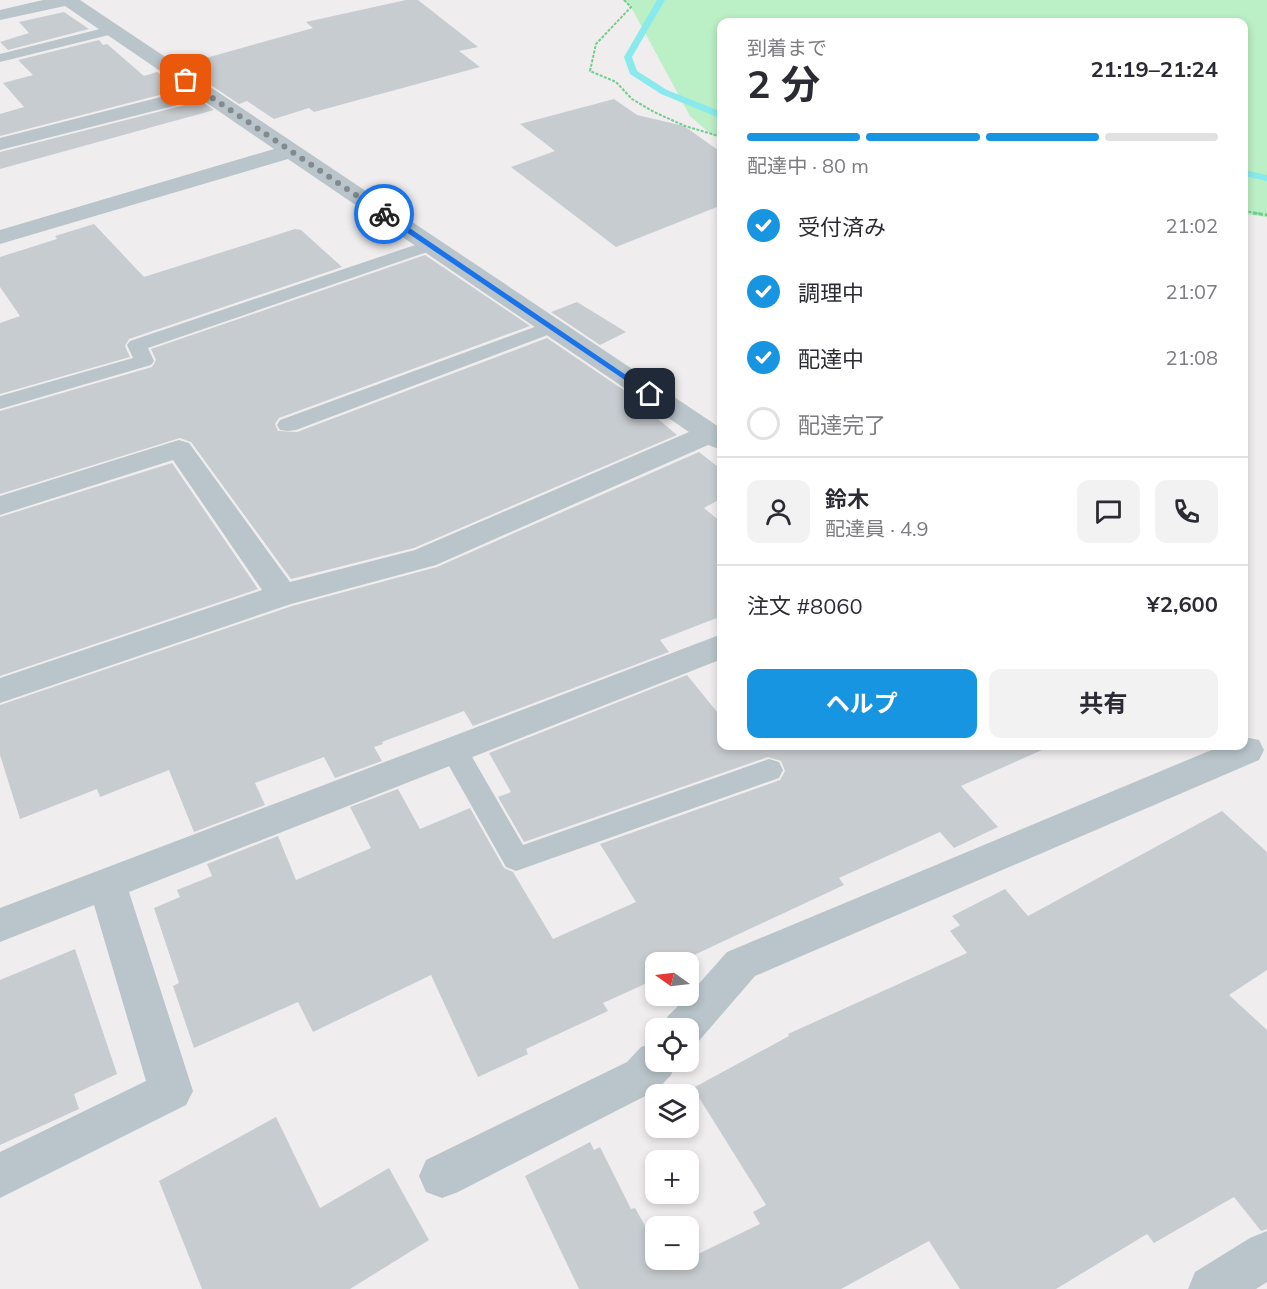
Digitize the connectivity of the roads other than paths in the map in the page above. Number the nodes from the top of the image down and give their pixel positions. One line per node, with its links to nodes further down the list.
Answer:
1 (67, 0): 2 (street); 3 (street)
2 (0, 15)
3 (112, 30): 4 (lane); 5 (street)
4 (0, 58)
5 (204, 92): 6 (street); 7 (street)
6 (0, 144)
7 (291, 151): 8 (street); 9 (street)
8 (0, 237)
9 (430, 245): 10 (street); 11 (lane)
10 (551, 327): 12 (lane); 13 (street)
11 (0, 403)
12 (288, 425)
13 (715, 438): 15 (street)
14 (0, 506): 15 (street)
15 (282, 595): 17 (street)
16 (717, 648): 18 (street)
17 (0, 691)
18 (453, 750): 20 (lane); 21 (street)
19 (1250, 753): 23 (street)
20 (769, 770)
21 (107, 884): 22 (street); 25 (street)
22 (1, 920)
23 (693, 1018)
24 (646, 1072): 26 (street)
25 (0, 1176)
26 (442, 1176)
27 (1267, 1256): 28 (street)
28 (1212, 1289)

